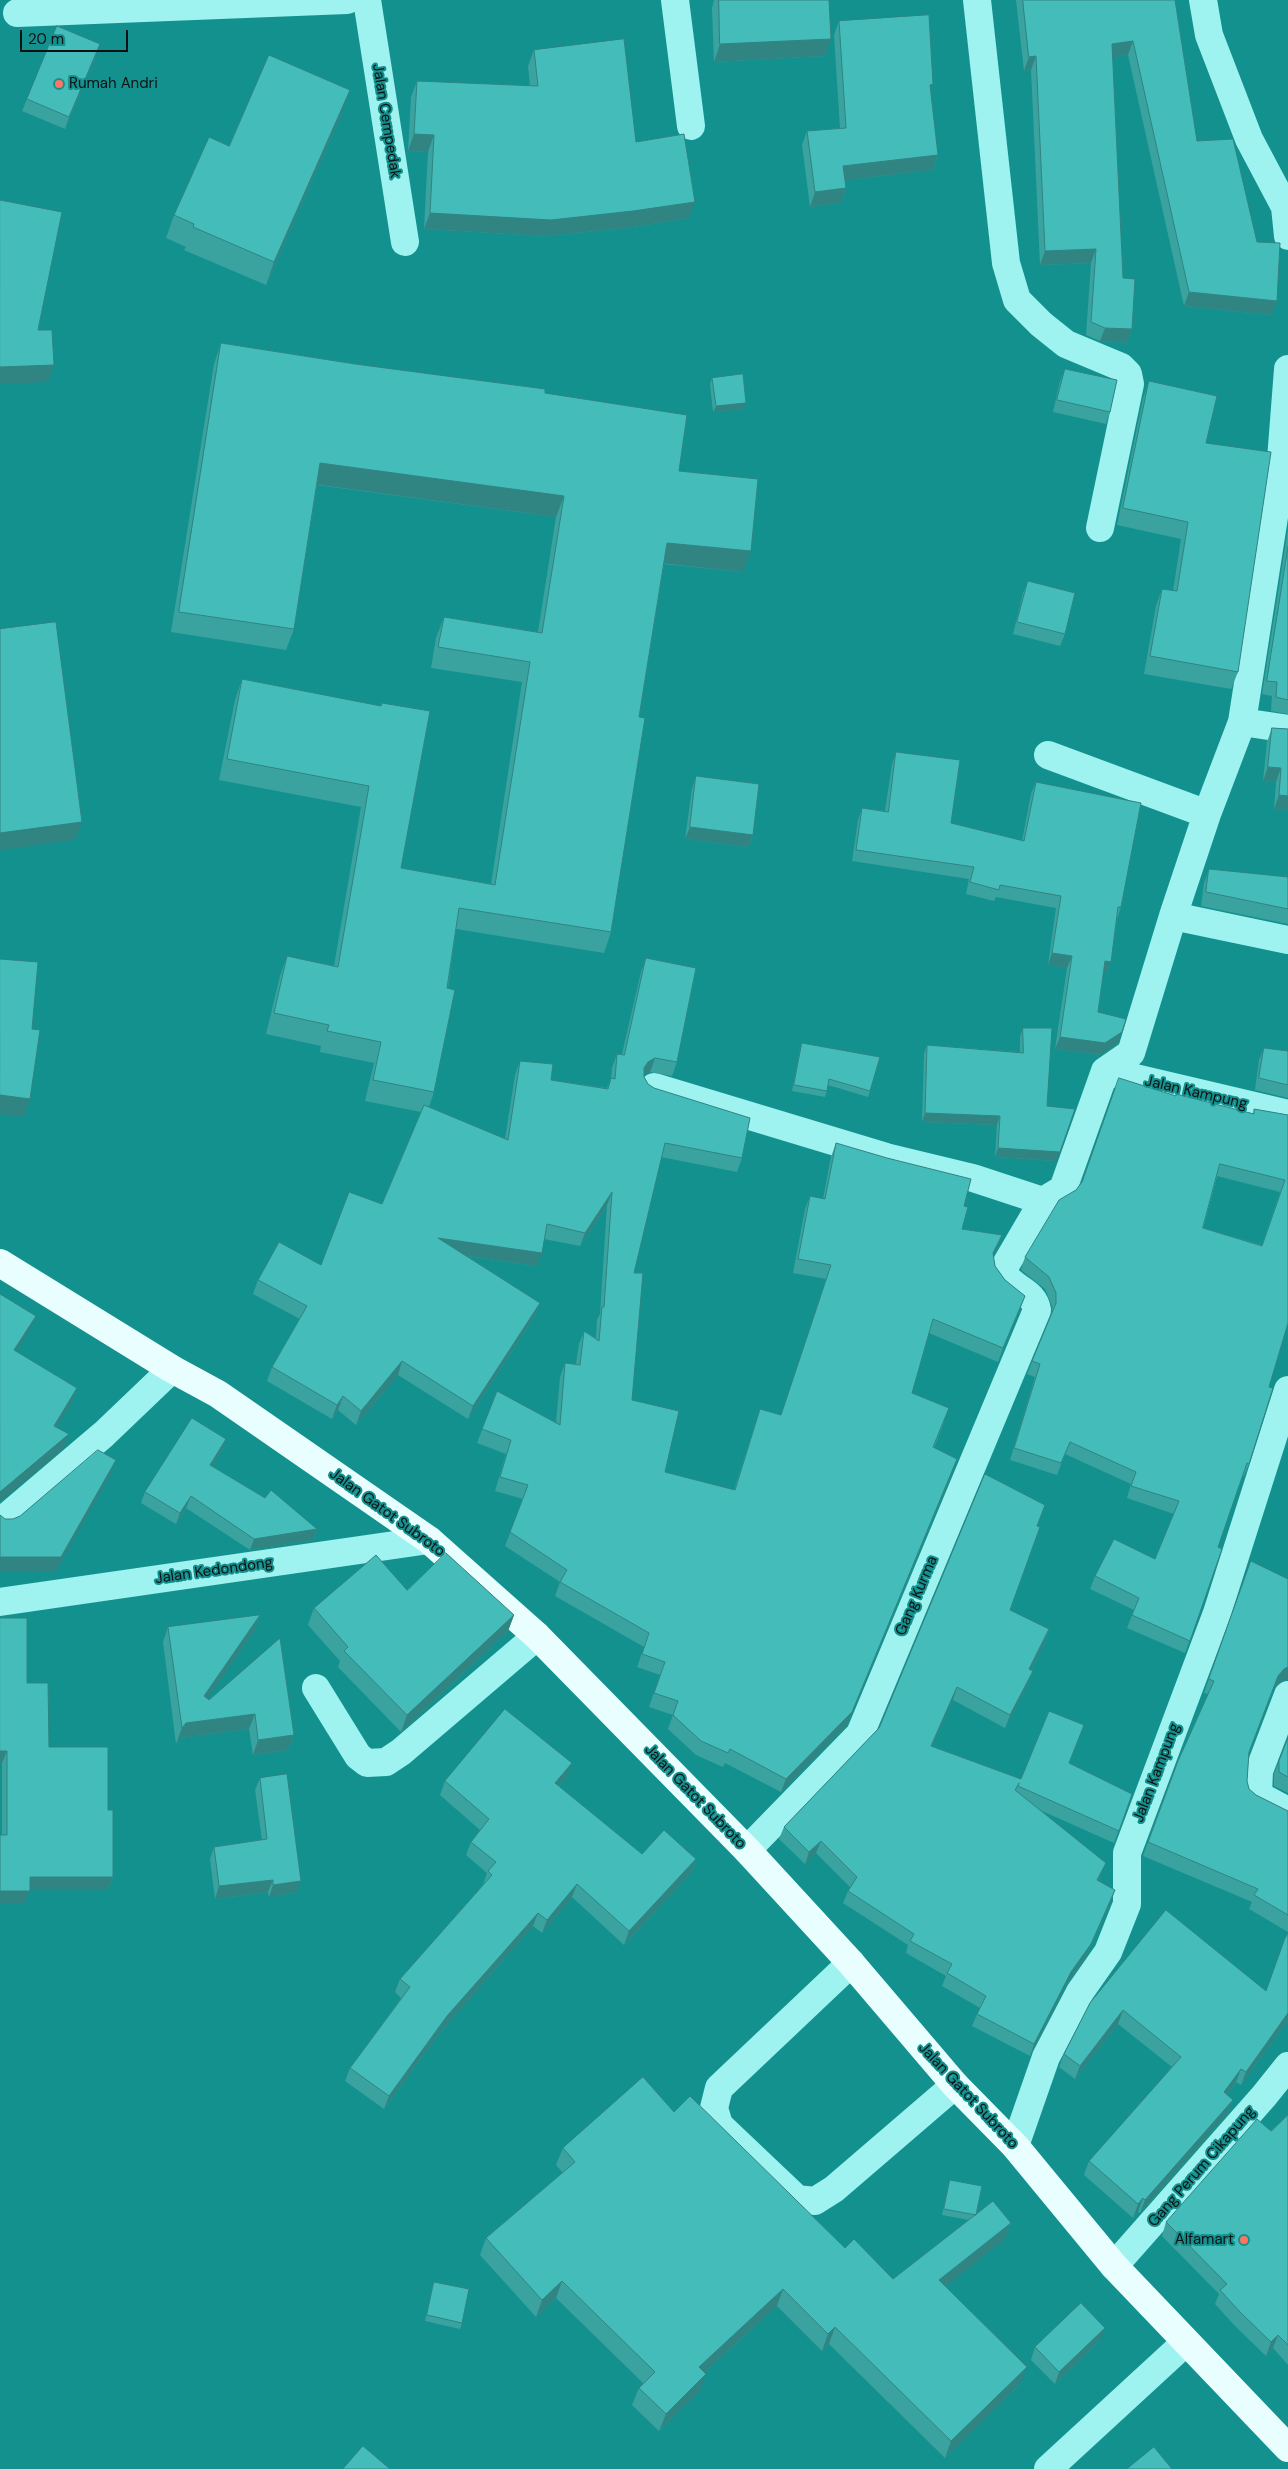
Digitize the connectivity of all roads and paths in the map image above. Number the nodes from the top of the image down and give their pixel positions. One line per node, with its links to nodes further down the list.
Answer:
1 (347, 0): 6 (street)
2 (367, 0): 9 (street, Jalan Cempedak)
3 (675, 0): 7 (street)
4 (977, 0): 11 (street)
5 (1204, 0): 8 (street)
6 (17, 13)
7 (691, 126)
8 (1288, 236)
9 (405, 242)
10 (1288, 369): 12 (street)
11 (1100, 528)
12 (1242, 722): 13 (street); 15 (street)
13 (1288, 729)
14 (1048, 755): 15 (street)
15 (1207, 814): 16 (street)
16 (1173, 916): 17 (street); 18 (street)
17 (1288, 940)
18 (1104, 1071): 20 (street, Jalan Kampung); 21 (street)
19 (654, 1087): 21 (street)
20 (1288, 1114)
21 (1044, 1201): 32 (street, Gang Kurma)
22 (0, 1263): 23 (main road, Jalan Gatot Subroto)
23 (172, 1369): 25 (street); 26 (main road, Jalan Gatot Subroto)
24 (1288, 1390): 36 (street, Jalan Kampung)
25 (5, 1518)
26 (429, 1540): 27 (street, Jalan Kedondong); 28 (main road, Jalan Gatot Subroto)
27 (0, 1602)
28 (537, 1636): 29 (street); 32 (main road, Jalan Gatot Subroto)
29 (316, 1688)
30 (1288, 1695): 31 (street)
31 (1288, 1812)
32 (747, 1850): 33 (main road, Jalan Gatot Subroto)
33 (850, 1963): 35 (main road, Jalan Gatot Subroto); 35 (street)
34 (1288, 2066): 37 (street, Gang Perum Cikapung)
35 (955, 2085): 36 (main road, Jalan Gatot Subroto)
36 (1015, 2146): 37 (main road, Jalan Gatot Subroto)
37 (1114, 2266): 38 (main road, Jalan Gatot Subroto)
38 (1186, 2342): 39 (main road, Jalan Gatot Subroto); 40 (street)
39 (1288, 2448)
40 (1048, 2469)

